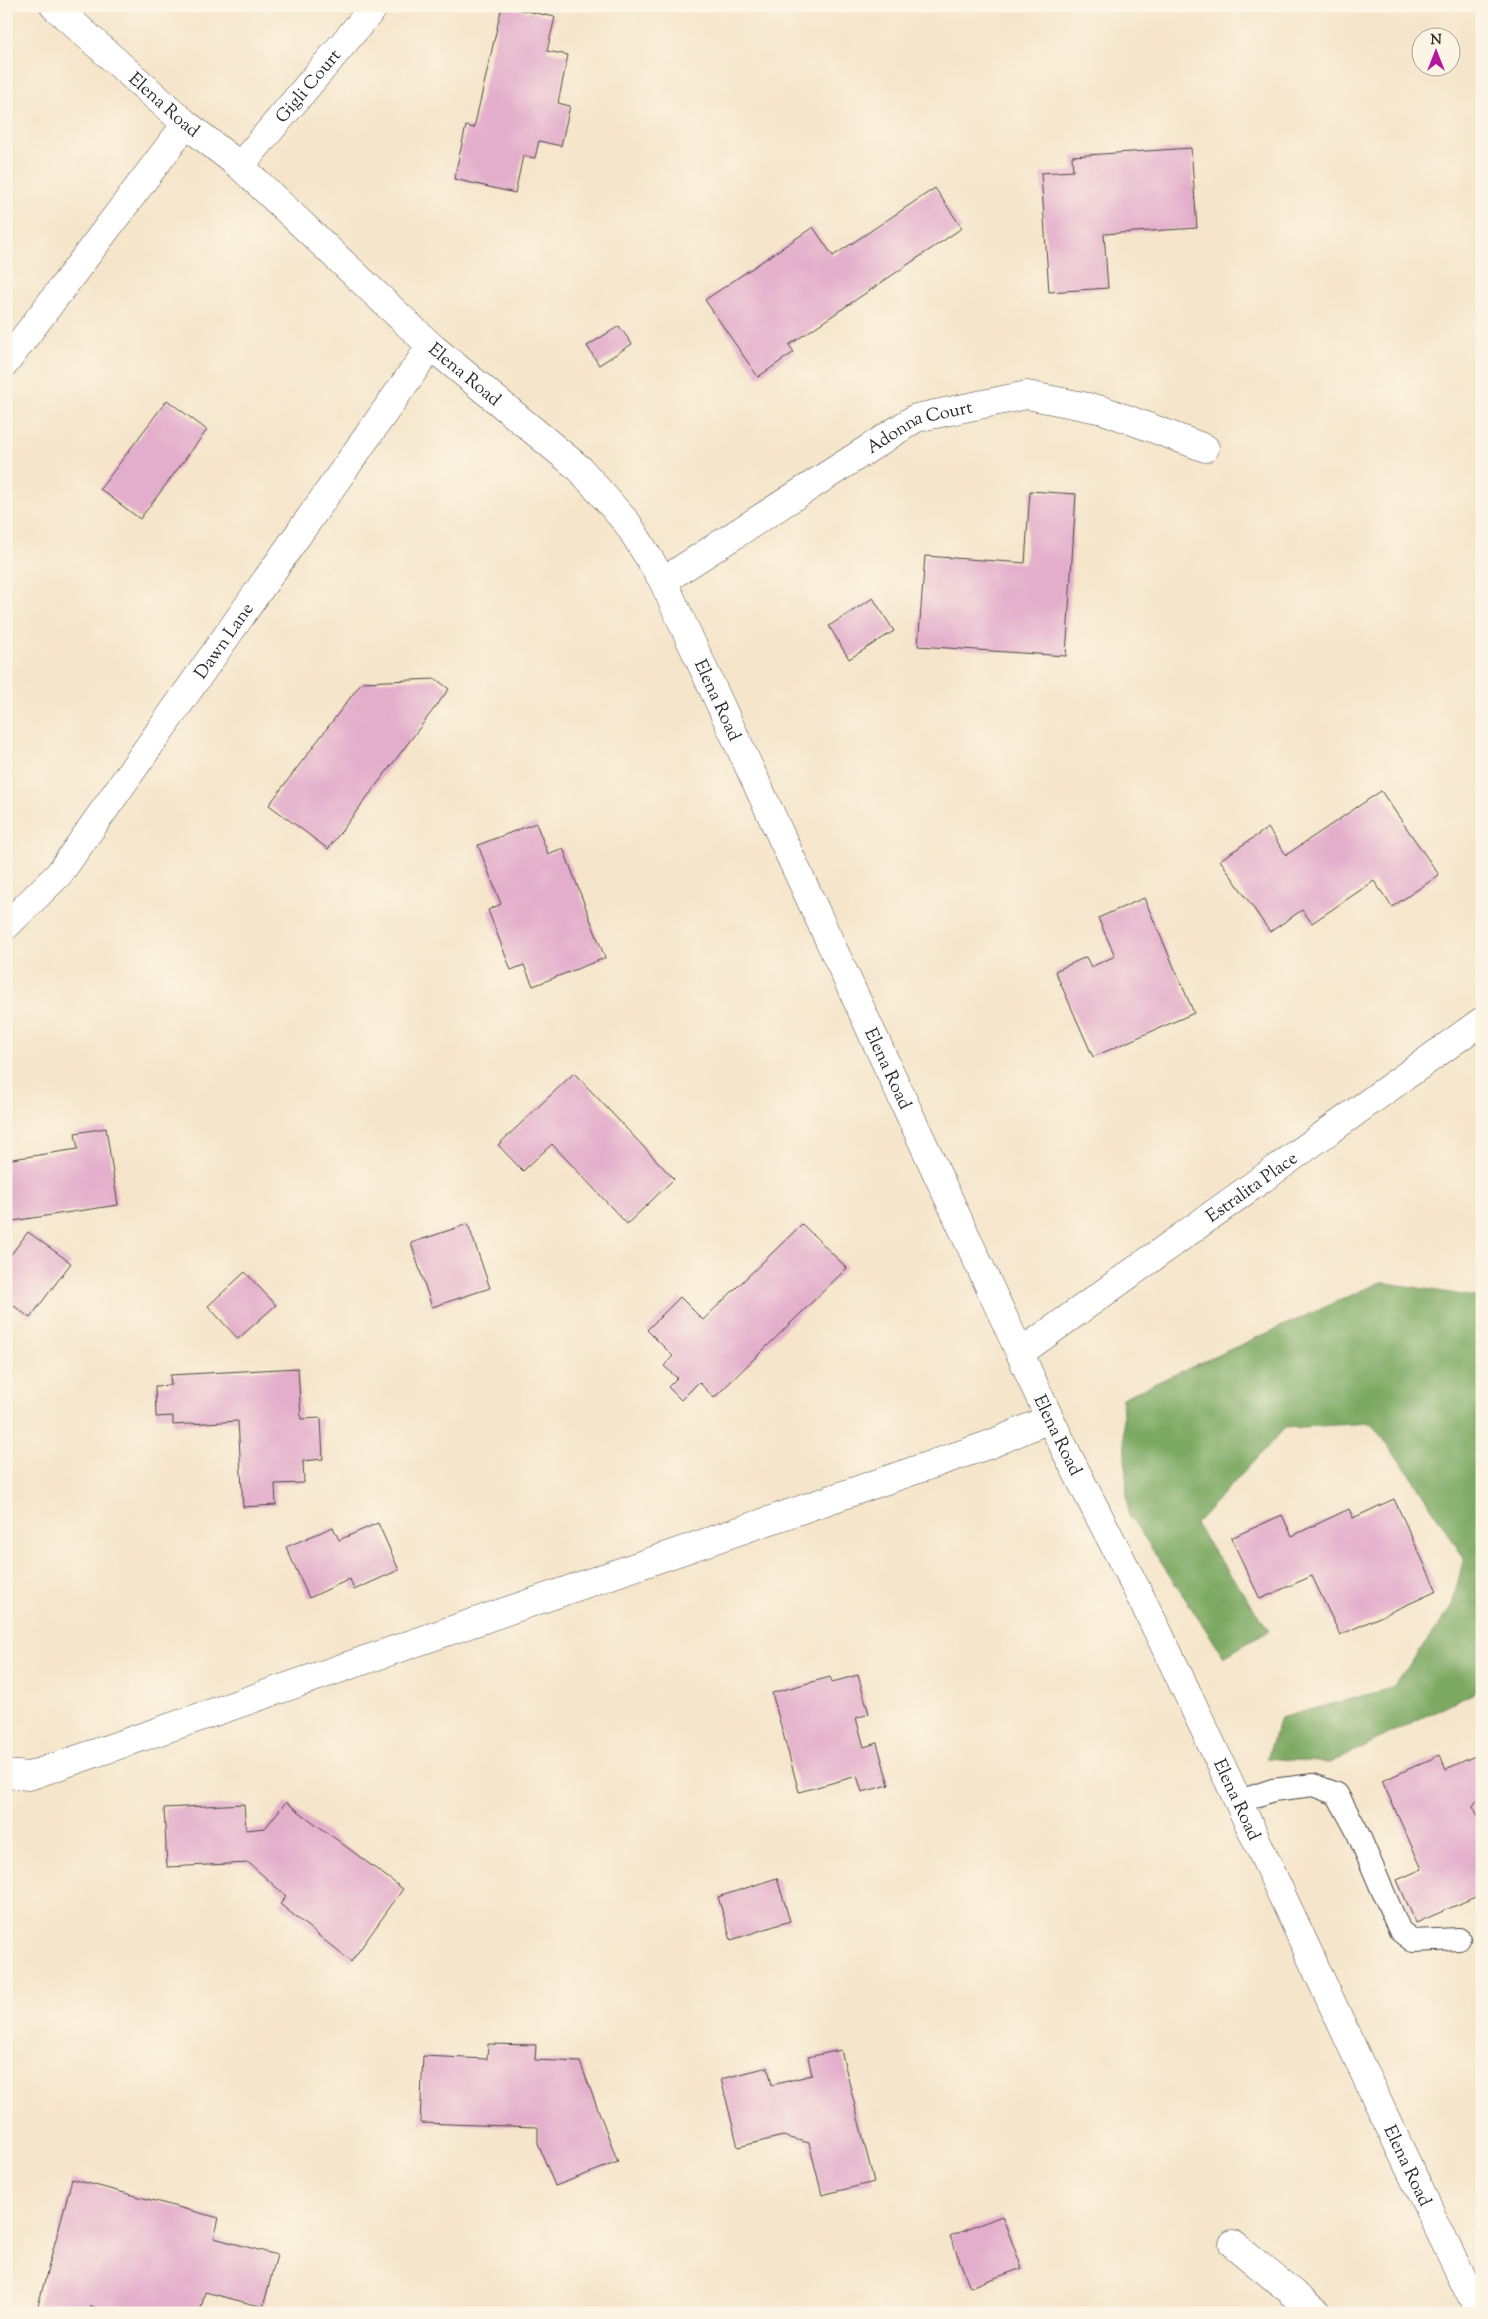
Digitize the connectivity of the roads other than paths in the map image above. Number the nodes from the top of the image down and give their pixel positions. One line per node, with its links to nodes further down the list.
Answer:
1 (54, 6): 3 (street, Elena Road)
2 (375, 6): 4 (street, Gigli Court)
3 (186, 124): 4 (street, Elena Road); 6 (street)
4 (240, 166): 5 (street, Elena Road)
5 (431, 346): 8 (street, Elena Road); 9 (street, Dawn Lane)
6 (6, 362)
7 (1205, 448): 8 (street, Adonna Court)
8 (663, 581): 11 (street, Elena Road)
9 (6, 926)
10 (1482, 1021): 11 (street, Estralita Place)
11 (1020, 1353): 12 (street, Elena Road)
12 (1048, 1419): 13 (street); 14 (street, Elena Road)
13 (6, 1774)
14 (1237, 1802): 15 (lane); 18 (street, Elena Road)
15 (1460, 1939)
16 (1233, 2244): 17 (street)
17 (1317, 2313)
18 (1480, 2313)

